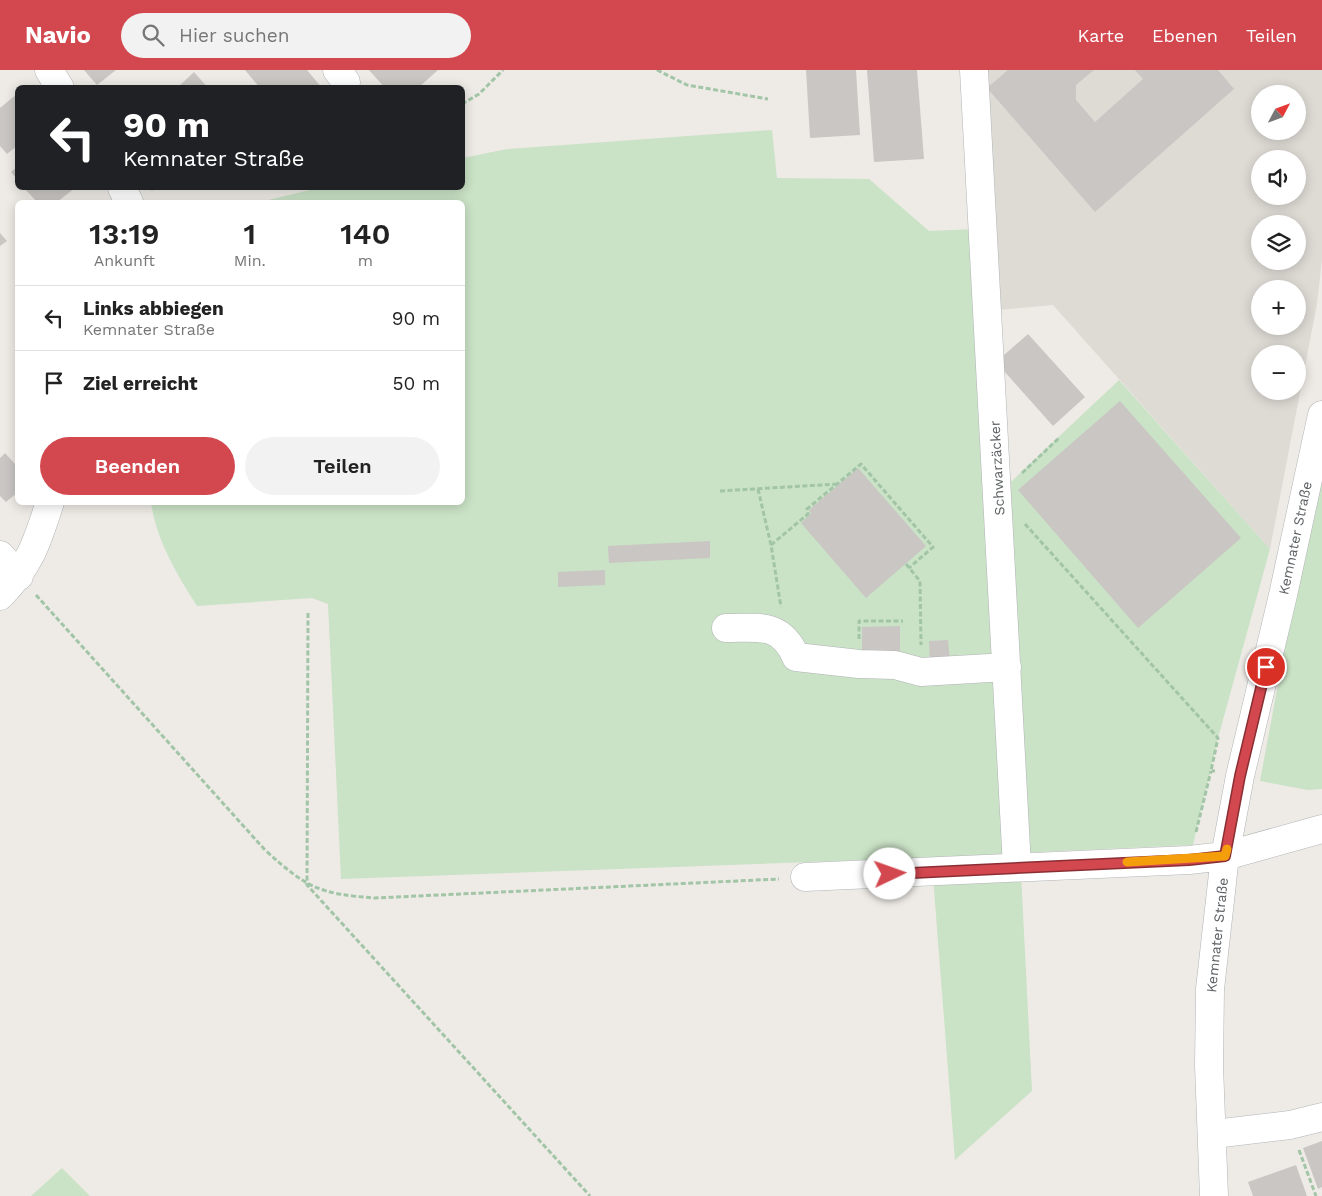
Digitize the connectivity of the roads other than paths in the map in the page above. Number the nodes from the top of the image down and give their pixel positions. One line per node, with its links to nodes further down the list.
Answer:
1 (49, 70): 3 (street)
2 (974, 70): 10 (street, Schwarzäcker)
3 (58, 85)
4 (1322, 415): 12 (street, Kemnater Straße)
5 (49, 505): 7 (street)
6 (0, 555): 7 (street)
7 (19, 576): 8 (street)
8 (0, 596)
9 (726, 628): 10 (street)
10 (1007, 667): 13 (street, Schwarzäcker)
11 (1322, 829): 12 (street)
12 (1225, 856): 13 (street); 16 (street, Kemnater Straße)
13 (1017, 867): 14 (street)
14 (806, 877)
15 (1322, 1117): 16 (street)
16 (1214, 1134): 17 (street, Kemnater Straße)
17 (1214, 1196)

